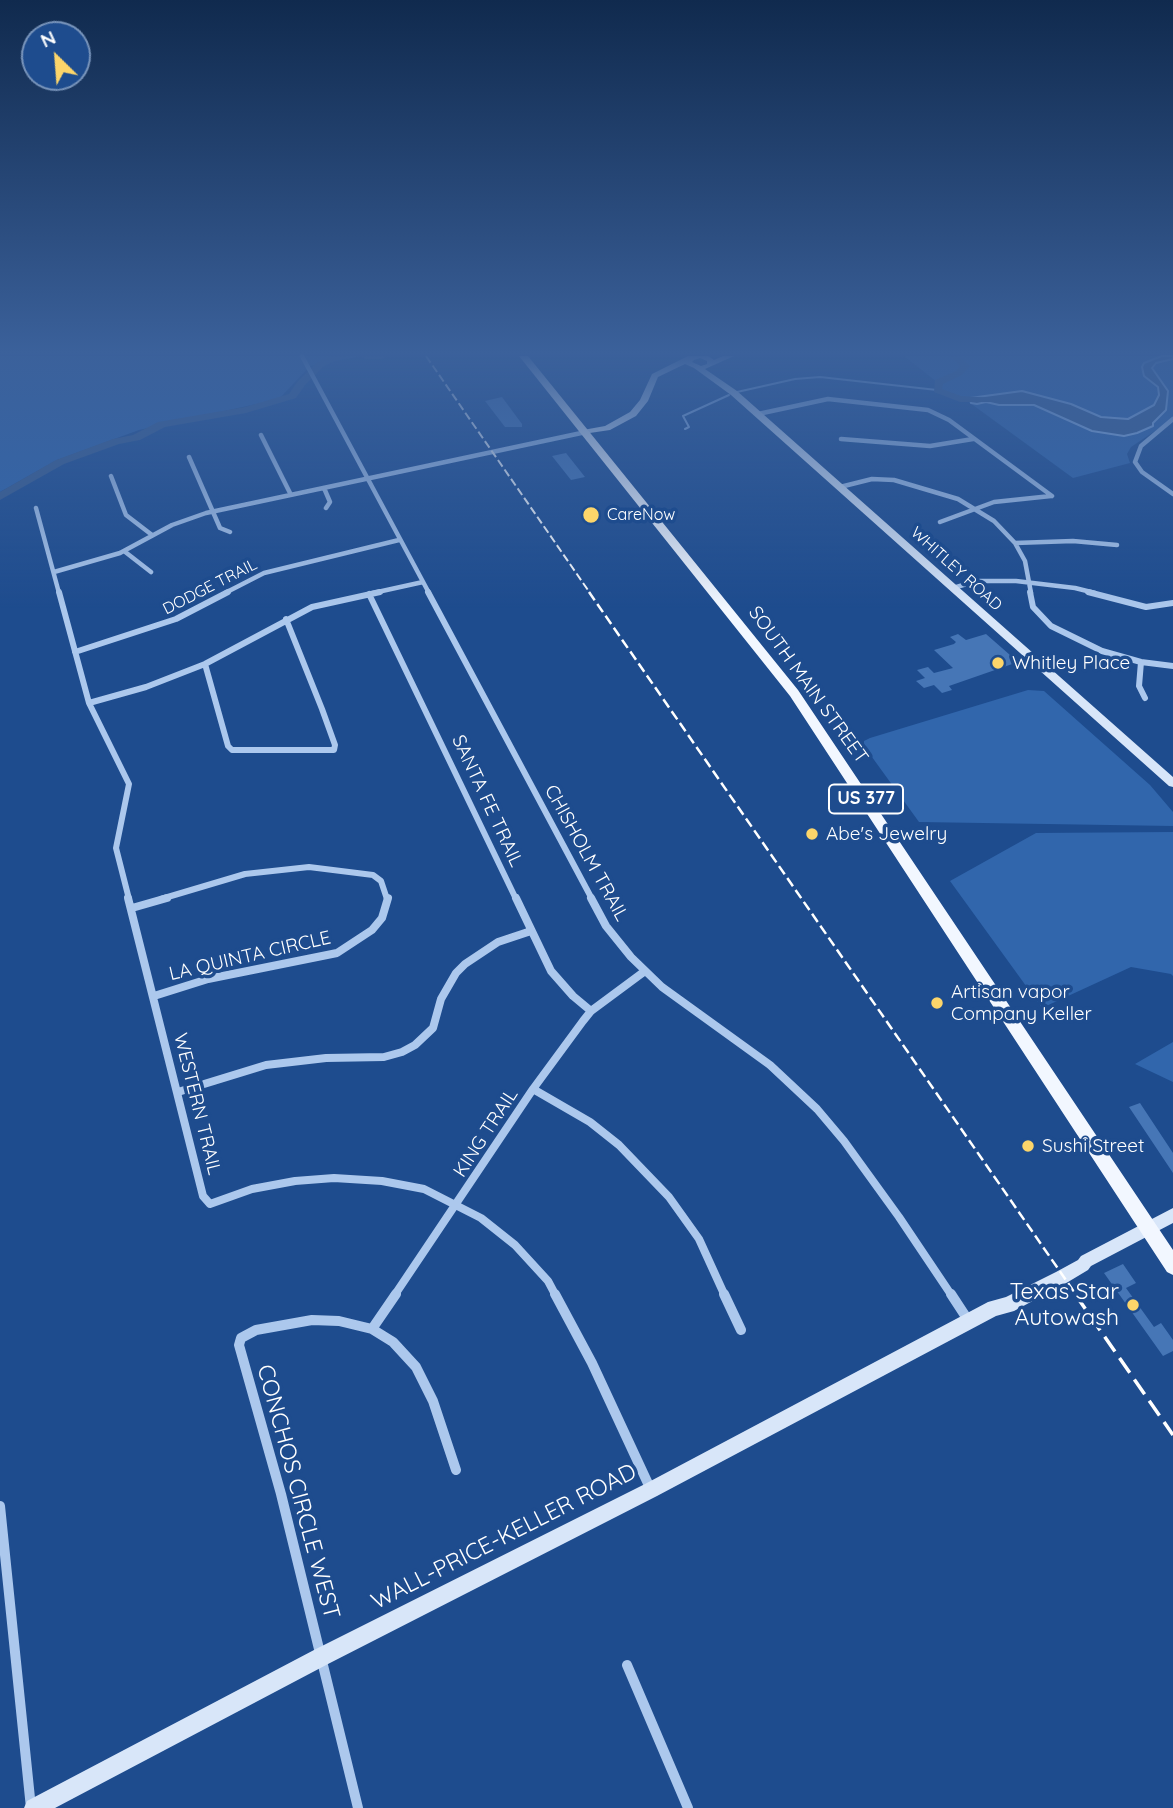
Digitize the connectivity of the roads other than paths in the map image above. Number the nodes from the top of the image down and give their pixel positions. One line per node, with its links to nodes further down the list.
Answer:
1 (264, 440): 16 (street)
2 (347, 440): 12 (street, CHISHOLM TRAIL)
3 (544, 440): 12 (street)
4 (593, 440): 52 (main road, SOUTH MAIN STREET / US 377)
5 (788, 440): 13 (street, WHITLEY ROAD)
6 (858, 440): 7 (street)
7 (965, 440)
8 (975, 440): 19 (street)
9 (1148, 440): 15 (street)
10 (188, 457): 20 (street)
11 (111, 476): 23 (street)
12 (367, 479): 14 (street); 24 (street, CHISHOLM TRAIL)
13 (840, 487): 19 (street); 32 (street, WHITLEY ROAD)
14 (324, 488): 16 (street); 18 (street)
15 (1173, 494)
16 (290, 495): 20 (street)
17 (36, 508): 28 (street, WESTERN TRAIL)
18 (326, 508)
19 (974, 508): 21 (street); 25 (street)
20 (213, 511): 22 (street); 23 (street)
21 (940, 522)
22 (230, 532)
23 (152, 535): 27 (street)
24 (399, 540): 30 (street, CHISHOLM TRAIL); 36 (street, DODGE TRAIL)
25 (1016, 543): 26 (street); 31 (street)
26 (1117, 545)
27 (124, 551): 28 (street); 29 (street)
28 (54, 572): 36 (street, WESTERN TRAIL)
29 (151, 572)
30 (423, 582): 33 (street); 45 (street, CHISHOLM TRAIL)
31 (1029, 582): 32 (street); 34 (street); 37 (street)
32 (953, 587): 42 (street, WHITLEY ROAD)
33 (369, 594): 35 (street); 44 (street, SANTA FE TRAIL)
34 (1173, 603)
35 (286, 619): 38 (street); 38 (street)
36 (75, 652): 41 (street, WESTERN TRAIL)
37 (1141, 662): 39 (street); 40 (street)
38 (205, 664): 41 (street)
39 (1173, 666)
40 (1145, 698)
41 (89, 703): 43 (street, WESTERN TRAIL)
42 (1172, 780)
43 (132, 908): 46 (street, WESTERN TRAIL); 46 (street, LA QUINTA CIRCLE)
44 (531, 931): 47 (street, SANTA FE TRAIL); 49 (street)
45 (645, 971): 47 (street, KING TRAIL); 55 (street, CHISHOLM TRAIL)
46 (154, 996): 49 (street, WESTERN TRAIL)
47 (591, 1011): 48 (street, KING TRAIL)
48 (533, 1088): 50 (street, KING TRAIL); 57 (street)
49 (178, 1092): 50 (street, WESTERN TRAIL)
50 (458, 1204): 56 (street, KING TRAIL); 59 (street, WESTERN TRAIL)
51 (1173, 1215): 52 (street, WALL-PRICE-KELLER ROAD)
52 (1147, 1229): 53 (street, WALL-PRICE-KELLER ROAD); 54 (main road, SOUTH MAIN STREET / US 377)
53 (1086, 1261): 55 (street, WALL-PRICE-KELLER ROAD)
54 (1173, 1266)
55 (969, 1321): 59 (street, WALL-PRICE-KELLER ROAD)
56 (372, 1329): 58 (street); 61 (street, CONCHOS CIRCLE WEST)
57 (741, 1330)
58 (456, 1470)
59 (651, 1490): 61 (street, WALL-PRICE-KELLER ROAD)
60 (0, 1506): 63 (street)
61 (321, 1657): 63 (street, WALL-PRICE-KELLER ROAD); 64 (street, CONCHOS CIRCLE WEST)
62 (627, 1665): 65 (street)
63 (33, 1808)
64 (358, 1808)
65 (688, 1808)

